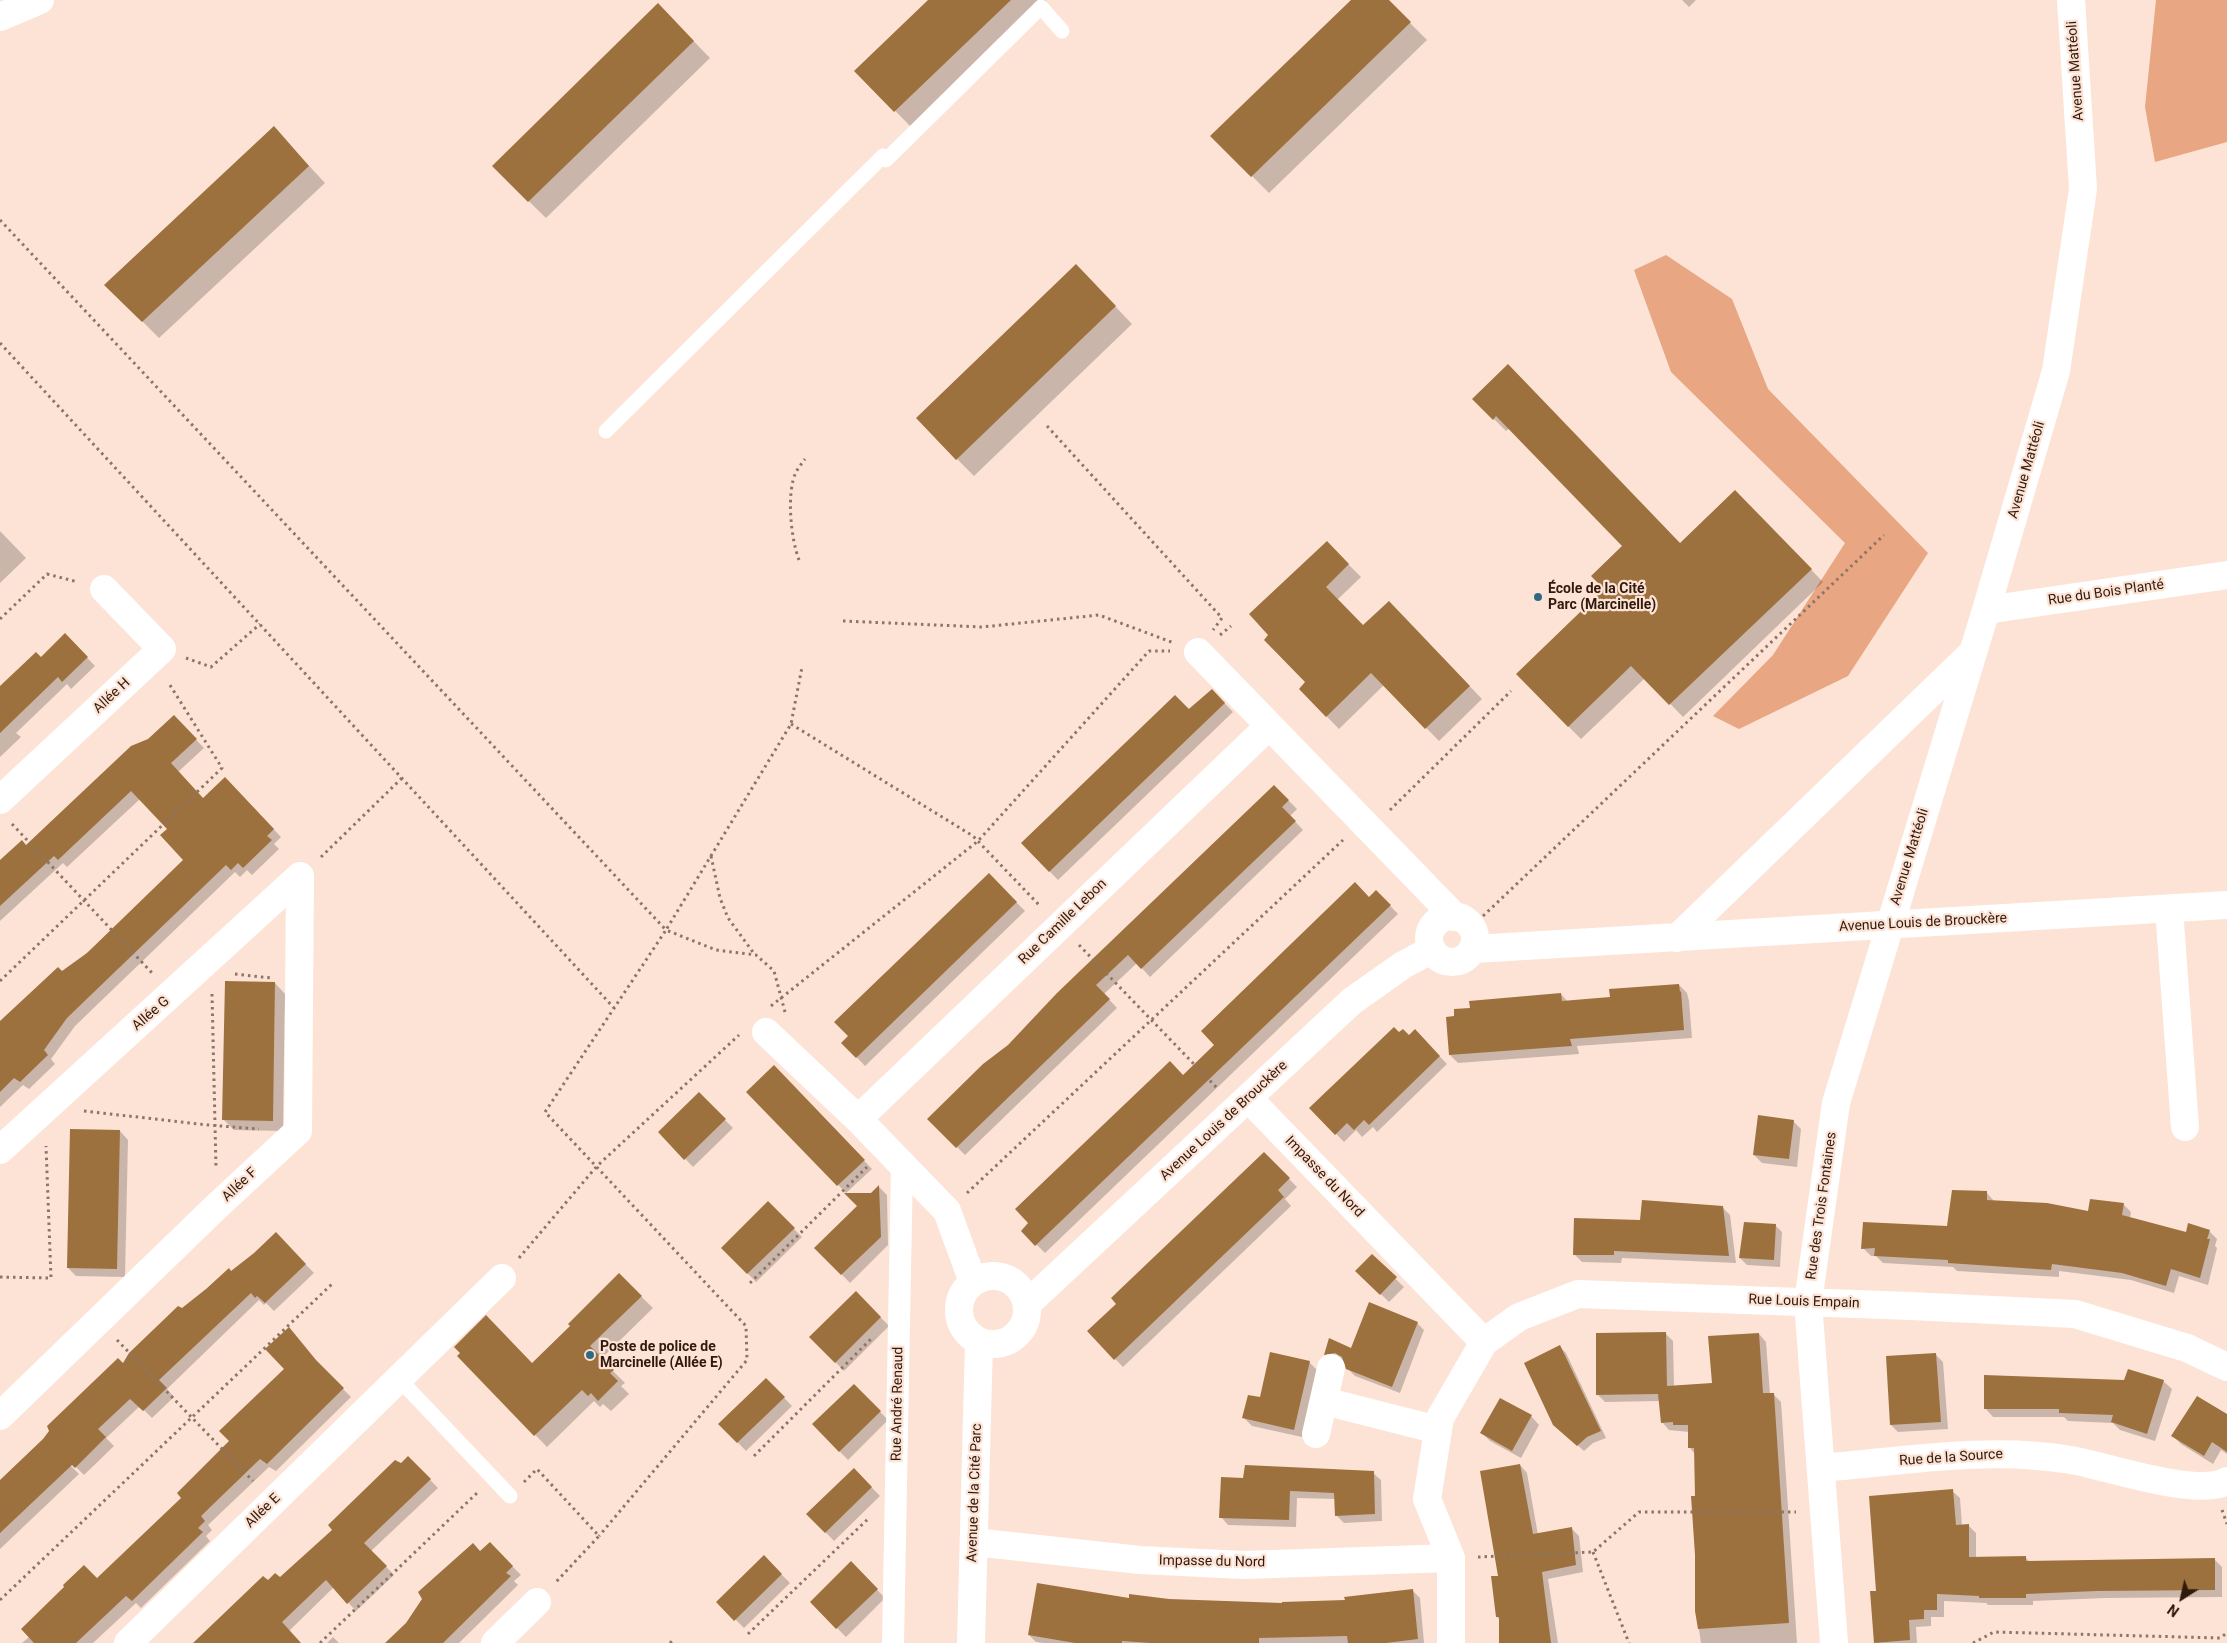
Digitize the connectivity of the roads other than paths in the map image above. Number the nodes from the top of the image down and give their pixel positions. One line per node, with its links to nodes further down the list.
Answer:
1 (40, 0): 3 (street)
2 (2071, 0): 8 (street, Avenue Mattéoli)
3 (0, 18)
4 (1062, 30): 5 (lane)
5 (606, 431)
6 (2227, 575): 8 (street, Rue du Bois Planté)
7 (104, 589): 12 (street, Allée H)
8 (1986, 610): 10 (street, Avenue Mattéoli)
9 (1198, 652): 11 (street)
10 (1972, 654): 15 (street, Avenue Mattéoli); 17 (street)
11 (1269, 726): 16 (street); 21 (street, Rue Camille Lebon)
12 (3, 809)
13 (2227, 905): 14 (street, Avenue Louis de Brouckère)
14 (2170, 909): 15 (street, Avenue Louis de Brouckère); 22 (street)
15 (1890, 925): 17 (street, Avenue Louis de Brouckère); 28 (street, Rue des Trois Fontaines)
16 (1467, 931): 17 (street, Avenue Louis de Brouckère); 18 (street); 18 (street)
17 (1677, 938)
18 (1431, 950): 20 (street, Avenue Louis de Brouckère)
19 (760, 1023): 21 (street)
20 (1242, 1103): 29 (street, Avenue Louis de Brouckère); 31 (street, Impasse du Nord)
21 (858, 1119): 25 (street)
22 (2184, 1127)
23 (298, 1131): 24 (street, Allée G); 36 (street, Allée F)
24 (0, 1150)
25 (894, 1157): 27 (street); 47 (street, Rue André Renaud)
26 (502, 1278): 34 (street, Allée E)
27 (973, 1282): 29 (street); 30 (street)
28 (1808, 1302): 31 (street, Rue Louis Empain); 32 (street, Rue Louis Empain); 39 (street, Rue des Trois Fontaines)
29 (1027, 1304): 30 (street)
30 (979, 1342): 42 (street, Avenue de la Cité Parc)
31 (1484, 1342): 37 (street, Rue Louis Empain)
32 (2227, 1367)
33 (1331, 1368): 35 (street)
34 (399, 1378): 41 (lane); 45 (street, Allée E)
35 (1324, 1401): 37 (street); 38 (street)
36 (0, 1416)
37 (1438, 1430): 43 (street, Rue Louis Empain)
38 (1316, 1434)
39 (1821, 1468): 40 (street, Rue de la Source); 50 (street, Rue des Trois Fontaines)
40 (2227, 1481)
41 (510, 1496)
42 (974, 1542): 43 (street, Impasse du Nord); 48 (street, Avenue de la Cité Parc)
43 (1451, 1558): 49 (street, Rue Louis Empain)
44 (538, 1602): 46 (street)
45 (128, 1643)
46 (495, 1643)
47 (893, 1643)
48 (971, 1643)
49 (1451, 1643)
50 (1834, 1643)

